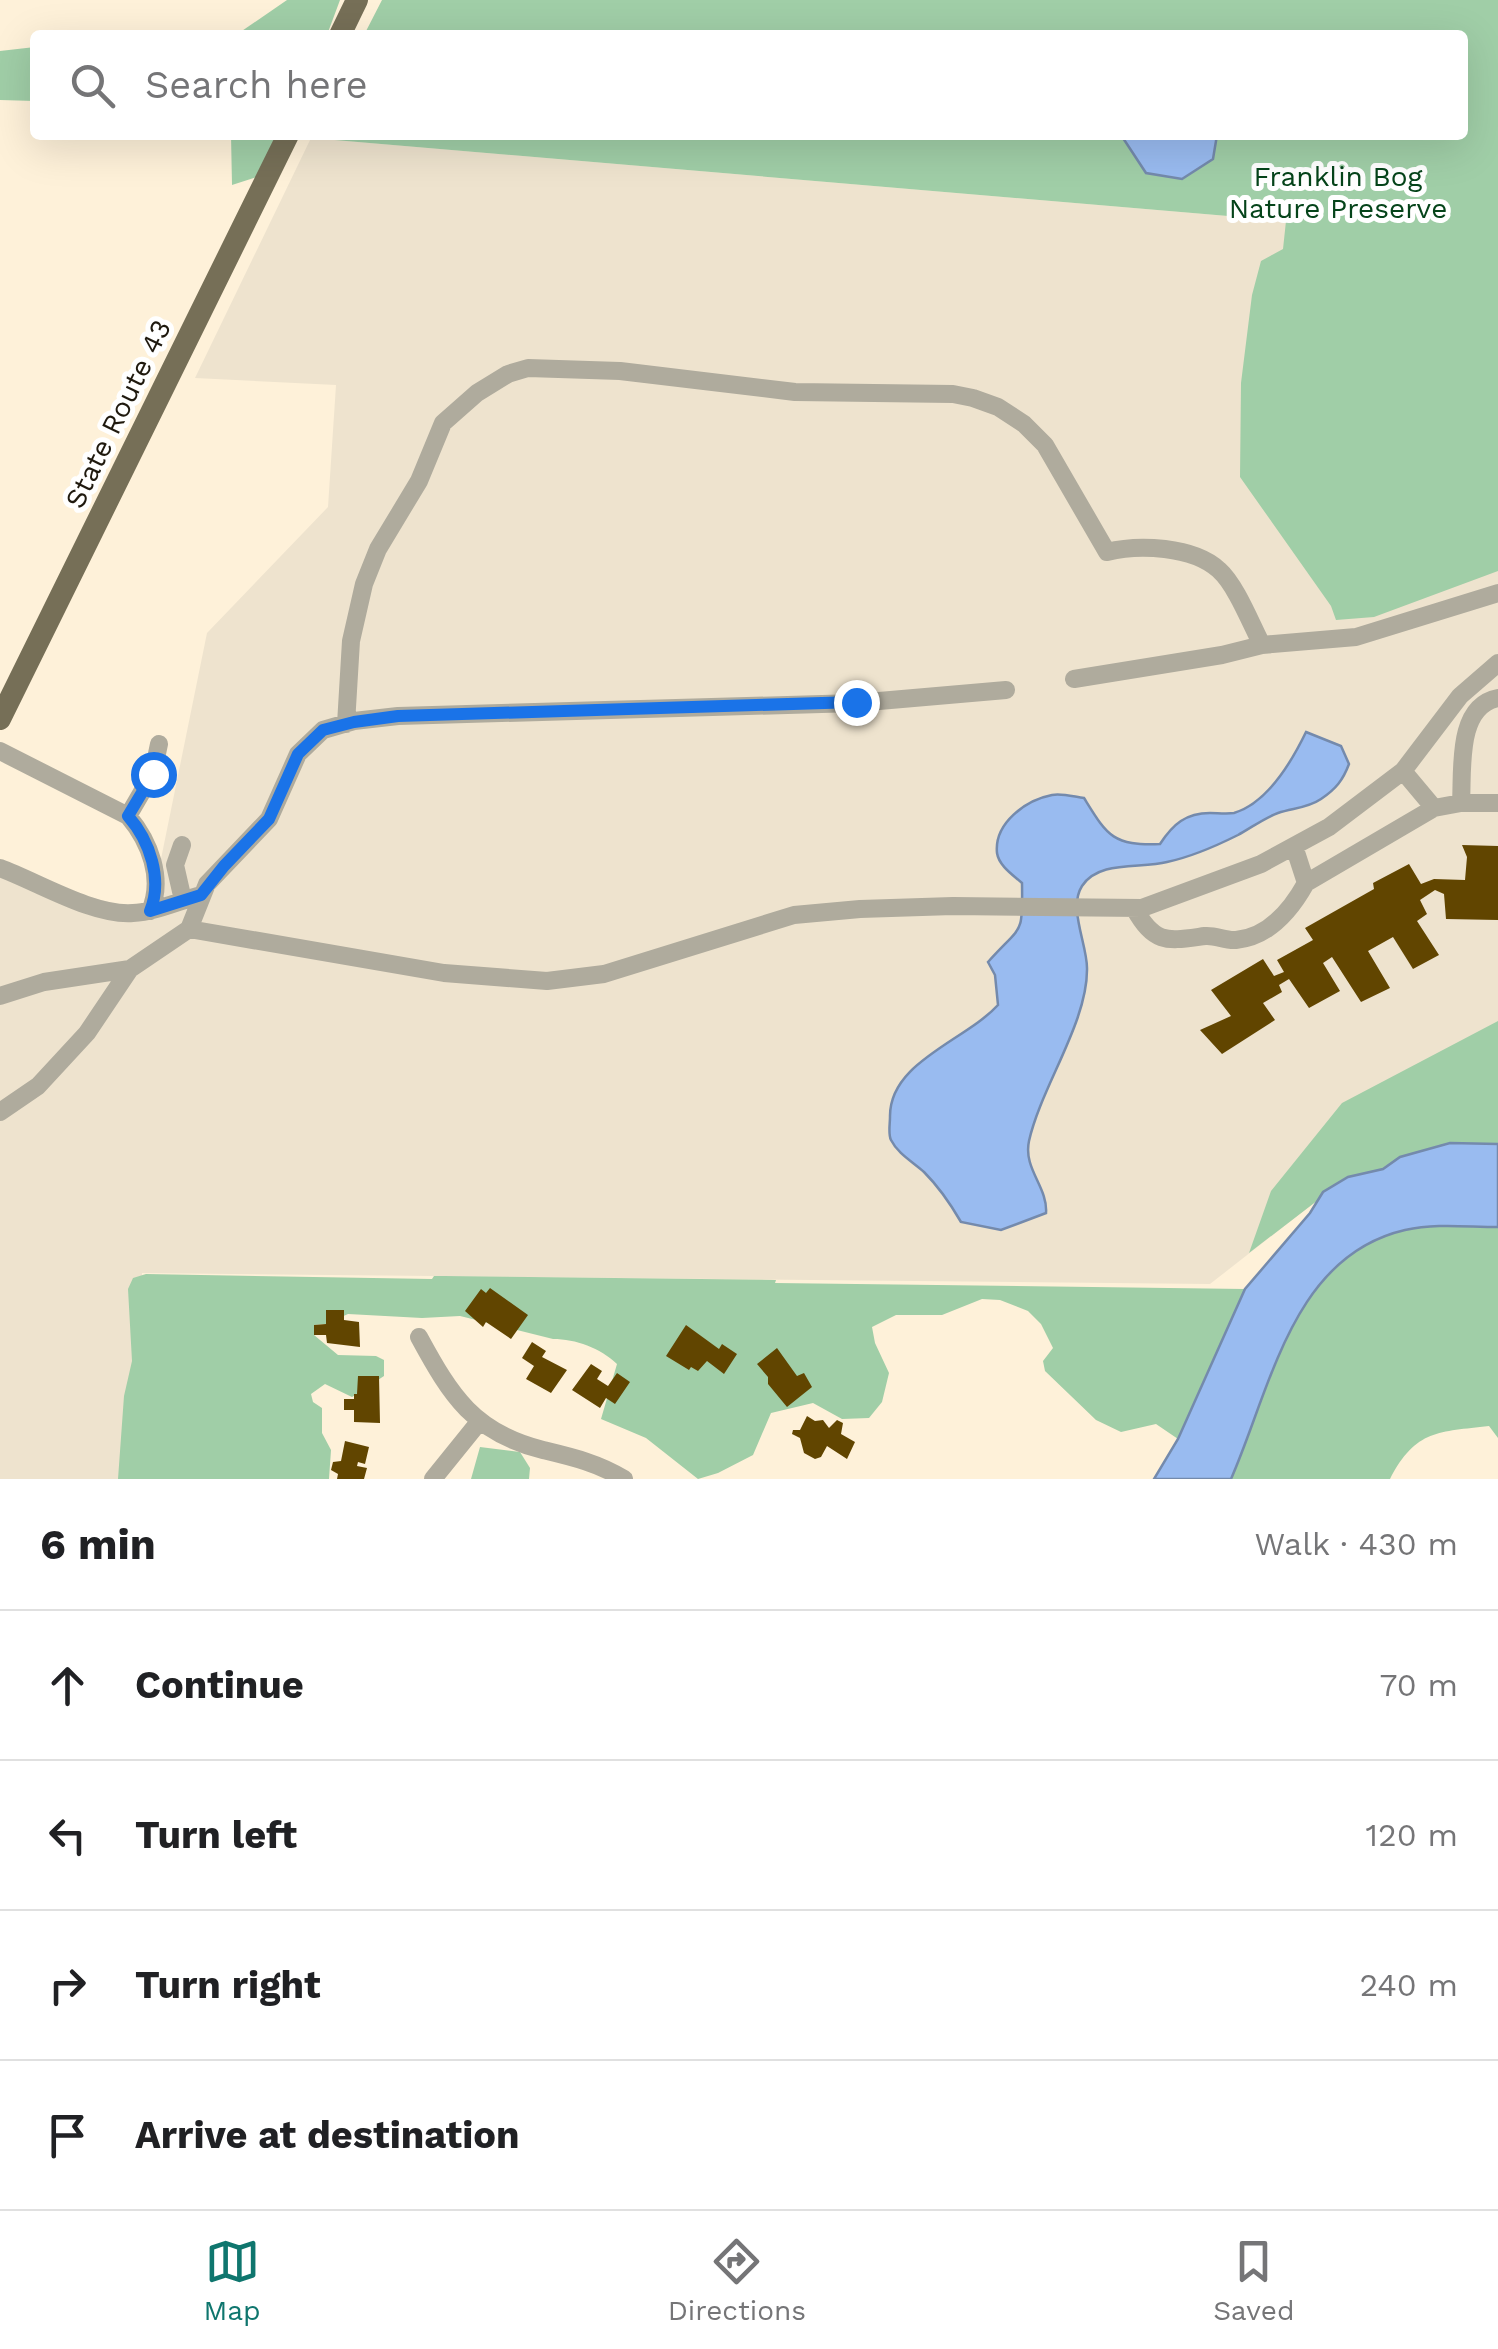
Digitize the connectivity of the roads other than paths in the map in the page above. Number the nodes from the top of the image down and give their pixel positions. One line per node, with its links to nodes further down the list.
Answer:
1 (357, 0): 2 (main road)
2 (342, 30)
3 (286, 140): 10 (main road, State Route 43)
4 (1498, 593): 5 (street)
5 (1262, 645): 7 (street); 11 (street)
6 (1498, 663): 14 (street)
7 (1074, 679)
8 (1006, 690): 11 (street)
9 (1498, 698): 15 (street)
10 (0, 719)
11 (346, 724): 23 (street)
12 (159, 744): 18 (street)
13 (0, 751): 18 (street)
14 (1402, 772): 17 (street); 20 (street)
15 (1462, 802): 16 (street); 17 (street)
16 (1498, 804)
17 (1434, 808): 22 (street)
18 (128, 816): 25 (street)
19 (182, 845): 23 (street)
20 (1294, 846): 22 (street); 24 (street)
21 (0, 868): 25 (street)
22 (1306, 883): 24 (street)
23 (192, 898): 25 (street); 26 (street)
24 (1134, 908): 26 (street)
25 (150, 911)
26 (189, 929): 27 (street)
27 (130, 969): 28 (street); 29 (street)
28 (0, 996)
29 (0, 1112)
30 (419, 1337): 31 (street)
31 (479, 1422): 32 (street); 33 (street)
32 (433, 1479)
33 (624, 1479)

